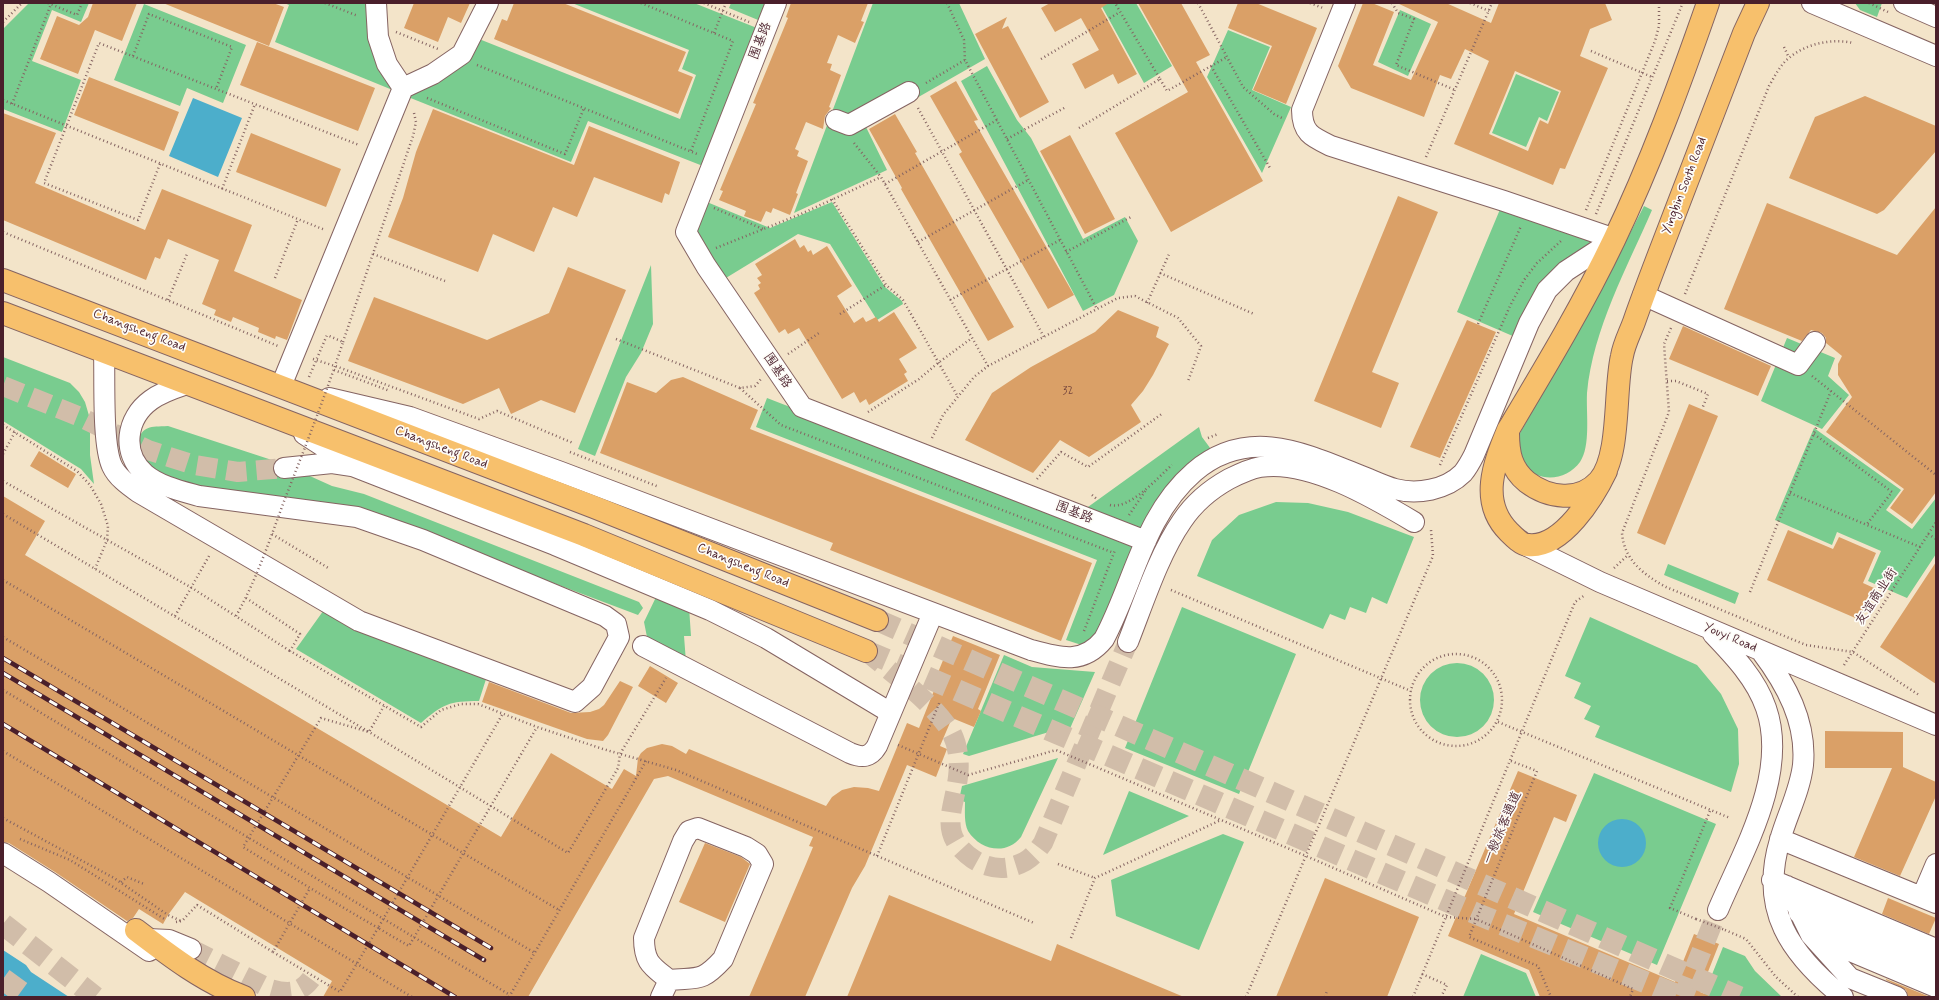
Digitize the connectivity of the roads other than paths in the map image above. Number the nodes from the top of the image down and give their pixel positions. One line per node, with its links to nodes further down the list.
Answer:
1 (376, 3): 11 (street)
2 (488, 3): 11 (street)
3 (776, 3): 28 (street, 围基路)
4 (1345, 3): 14 (street)
5 (1708, 3): 14 (main road)
6 (1758, 3): 16 (main road, Yingbin South Road)
7 (1812, 3): 10 (street)
8 (1904, 3): 9 (street)
9 (1936, 17)
10 (1936, 56)
11 (403, 88): 21 (street)
12 (909, 92): 13 (street)
13 (836, 120)
14 (1615, 239): 23 (main road); 28 (street)
15 (3, 280): 21 (main road, Changsheng Road)
16 (1643, 296): 18 (street); 26 (main road, Yingbin South Road)
17 (3, 313): 19 (main road)
18 (1815, 342)
19 (104, 351): 20 (main road); 20 (street)
20 (187, 384): 22 (main road)
21 (291, 389): 30 (street); 31 (main road, Changsheng Road)
22 (279, 418): 24 (street); 35 (main road)
23 (1508, 430): 26 (main road); 29 (main road)
24 (355, 467): 25 (street); 37 (street)
25 (284, 468)
26 (1602, 476): 29 (main road, Yingbin South Road)
27 (1422, 525): 33 (street)
28 (1146, 541): 30 (street)
29 (1527, 546): 32 (street, Youyi Road)
30 (933, 613): 37 (street)
31 (877, 620)
32 (1708, 629): 36 (street, Youyi Road); 44 (street)
33 (1128, 642)
34 (643, 646): 37 (street)
35 (866, 650)
36 (1761, 651): 38 (street, Youyi Road); 39 (street)
37 (891, 713)
38 (1936, 725)
39 (1780, 840): 42 (street); 43 (street)
40 (3, 853): 54 (street)
41 (1936, 864): 43 (street)
42 (1780, 883): 45 (street); 49 (street); 56 (street)
43 (1929, 900)
44 (1718, 910)
45 (1799, 913): 47 (street); 51 (street)
46 (142, 934): 48 (street); 55 (main road)
47 (1811, 935): 50 (street); 52 (street)
48 (190, 949)
49 (1936, 949)
50 (1834, 960): 57 (street); 58 (street)
51 (1936, 970)
52 (1936, 987)
53 (665, 989): 53 (street)
54 (219, 997)
55 (244, 997)
56 (1842, 997)
57 (1897, 997)
58 (1924, 997)

